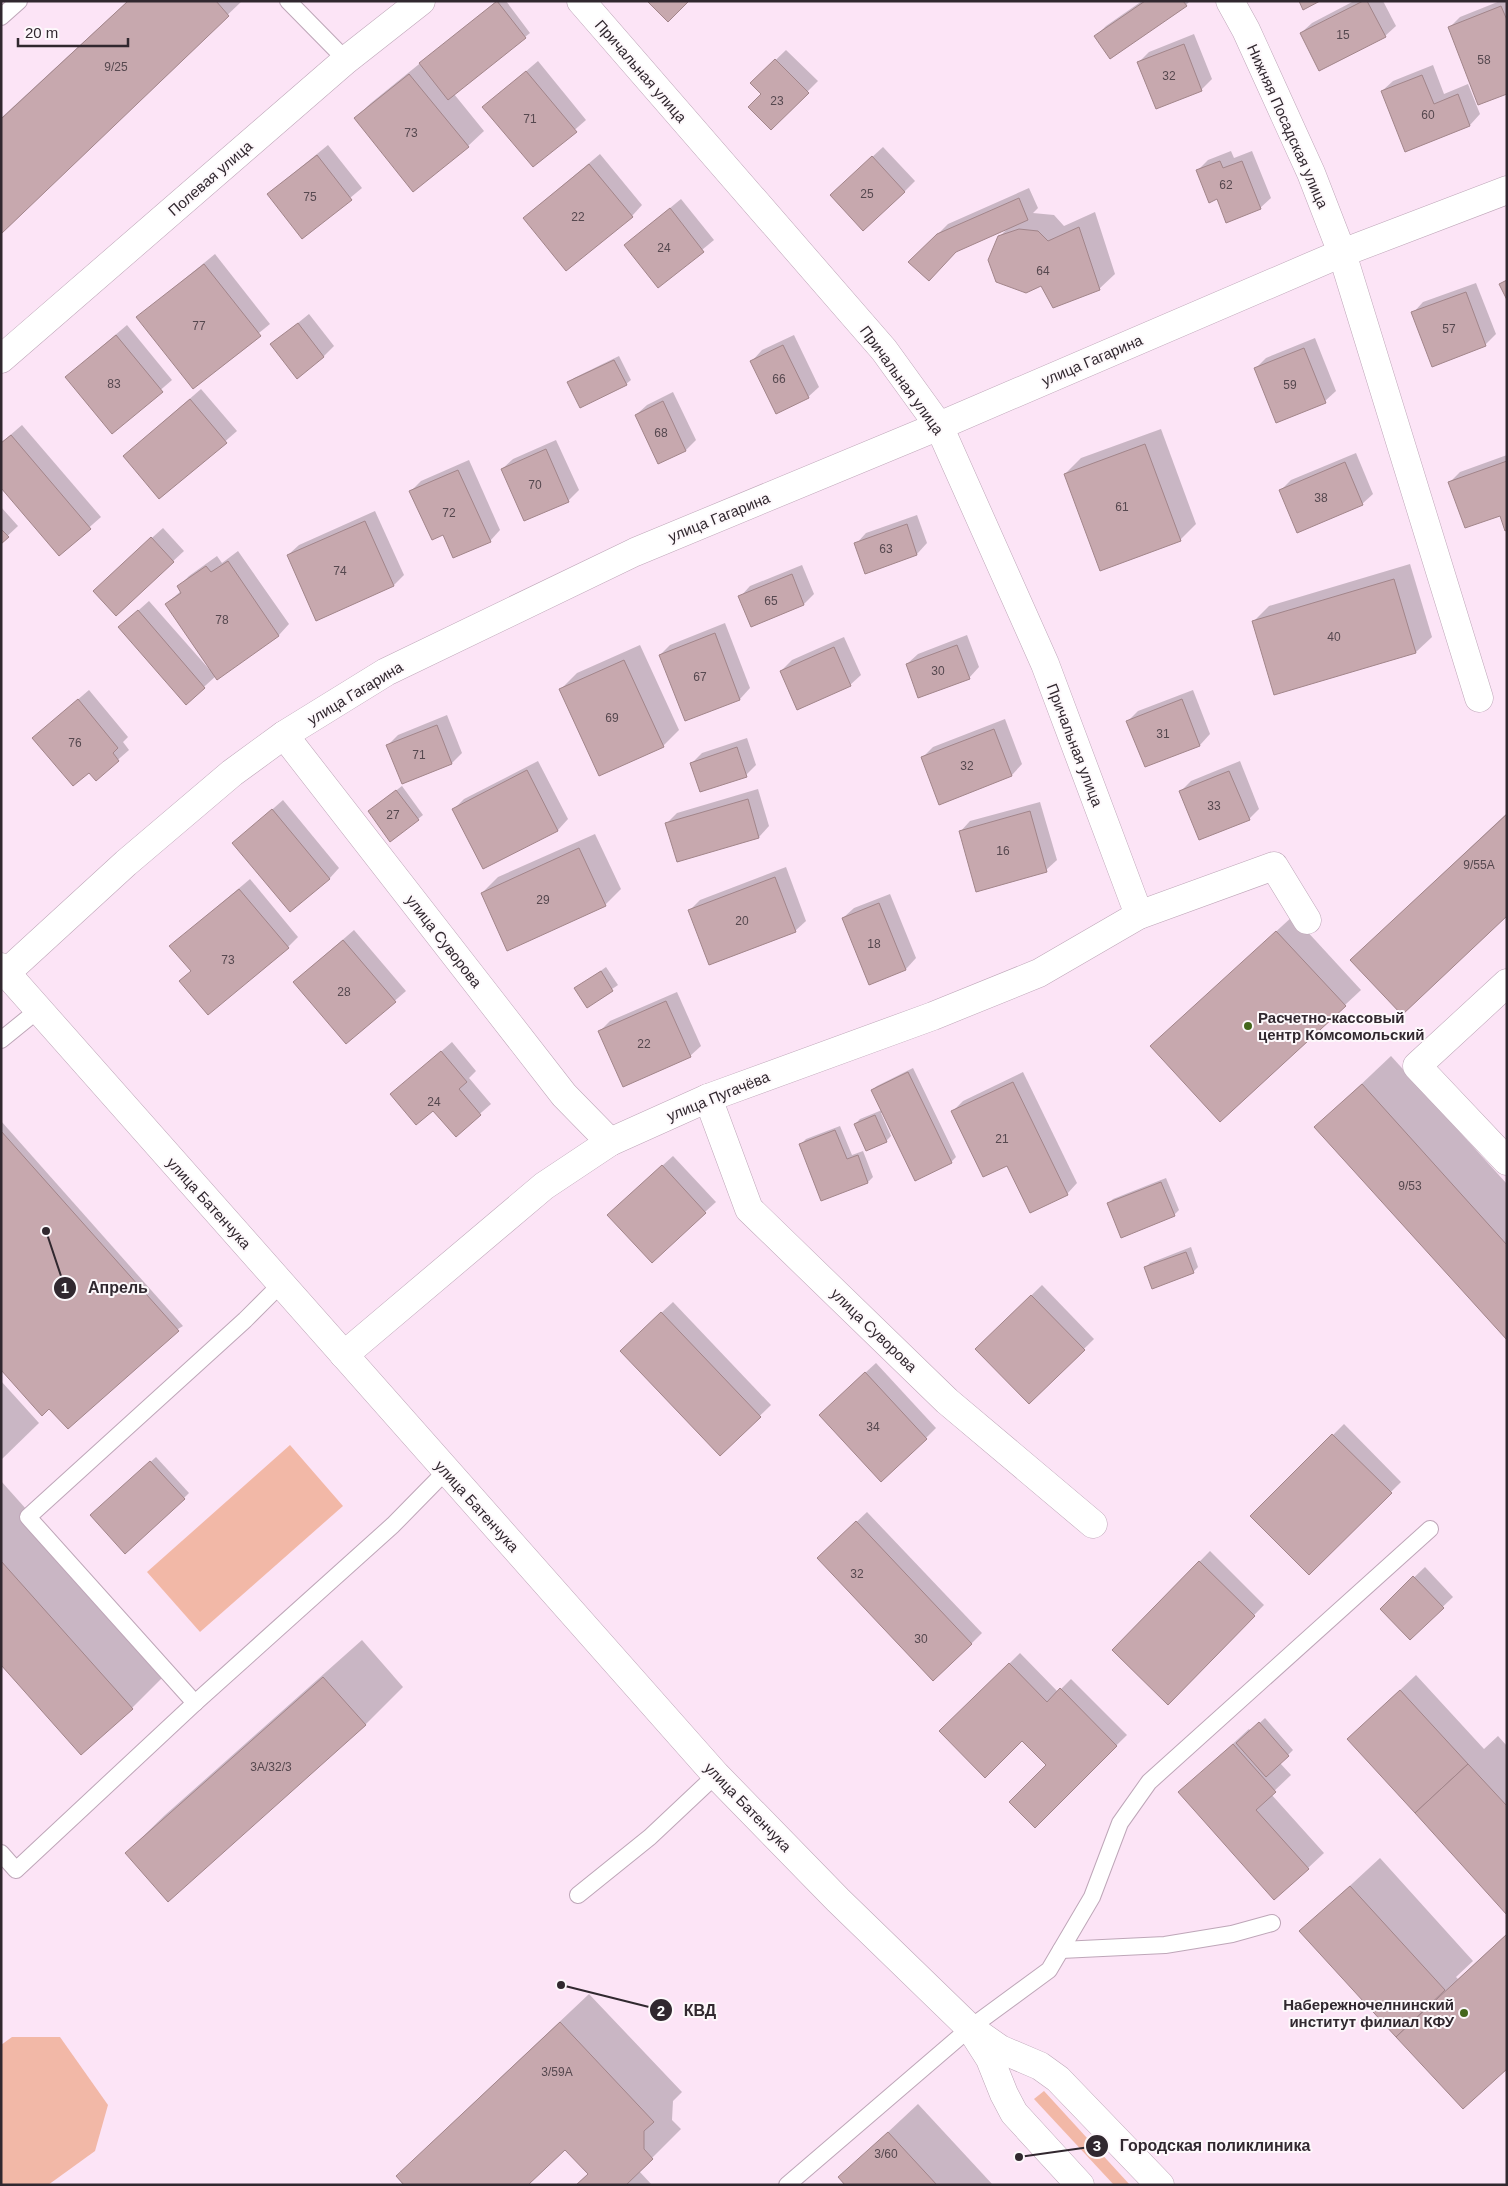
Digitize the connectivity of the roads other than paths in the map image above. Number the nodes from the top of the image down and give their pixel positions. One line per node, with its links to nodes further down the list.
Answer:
1 (19, 1): 6 (lane)
2 (288, 1): 7 (lane)
3 (421, 1): 7 (street, Полевая улица)
4 (581, 1): 11 (street, Причальная улица)
5 (1230, 1): 9 (street, Нижняя Посадская улица)
6 (1, 17)
7 (346, 60): 10 (street, Полевая улица)
8 (1507, 190): 9 (street, улица Гагарина)
9 (1342, 253): 11 (street, улица Гагарина); 12 (street, Нижняя Посадская улица)
10 (1, 359)
11 (939, 426): 13 (street, улица Гагарина); 14 (street, Причальная улица)
12 (1479, 698)
13 (284, 735): 16 (street, улица Гагарина); 21 (street, улица Суворова)
14 (1139, 915): 15 (street, улица Пугачёва); 20 (street, улица Пугачёва)
15 (1307, 920)
16 (4, 970): 18 (street, улица Батенчука)
17 (1507, 983): 22 (street)
18 (38, 1010): 19 (lane); 23 (street, улица Батенчука)
19 (1, 1040)
20 (708, 1098): 21 (street, улица Пугачёва); 26 (street, улица Суворова)
21 (610, 1142): 24 (street, улица Пугачёва)
22 (1507, 1161)
23 (281, 1284): 24 (street, улица Батенчука); 28 (lane)
24 (344, 1355): 25 (street, улица Батенчука)
25 (446, 1471): 28 (lane); 29 (street, улица Батенчука)
26 (1093, 1524)
27 (1430, 1529): 33 (lane)
28 (195, 1704): 30 (lane)
29 (716, 1775): 31 (lane); 34 (street, улица Батенчука)
30 (1, 1853)
31 (578, 1895)
32 (1272, 1923): 33 (lane)
33 (1061, 1950): 34 (lane)
34 (970, 2028): 35 (lane); 36 (street, улица Батенчука); 37 (street, улица Батенчука)
35 (786, 2185)
36 (1080, 2185)
37 (1160, 2185)

